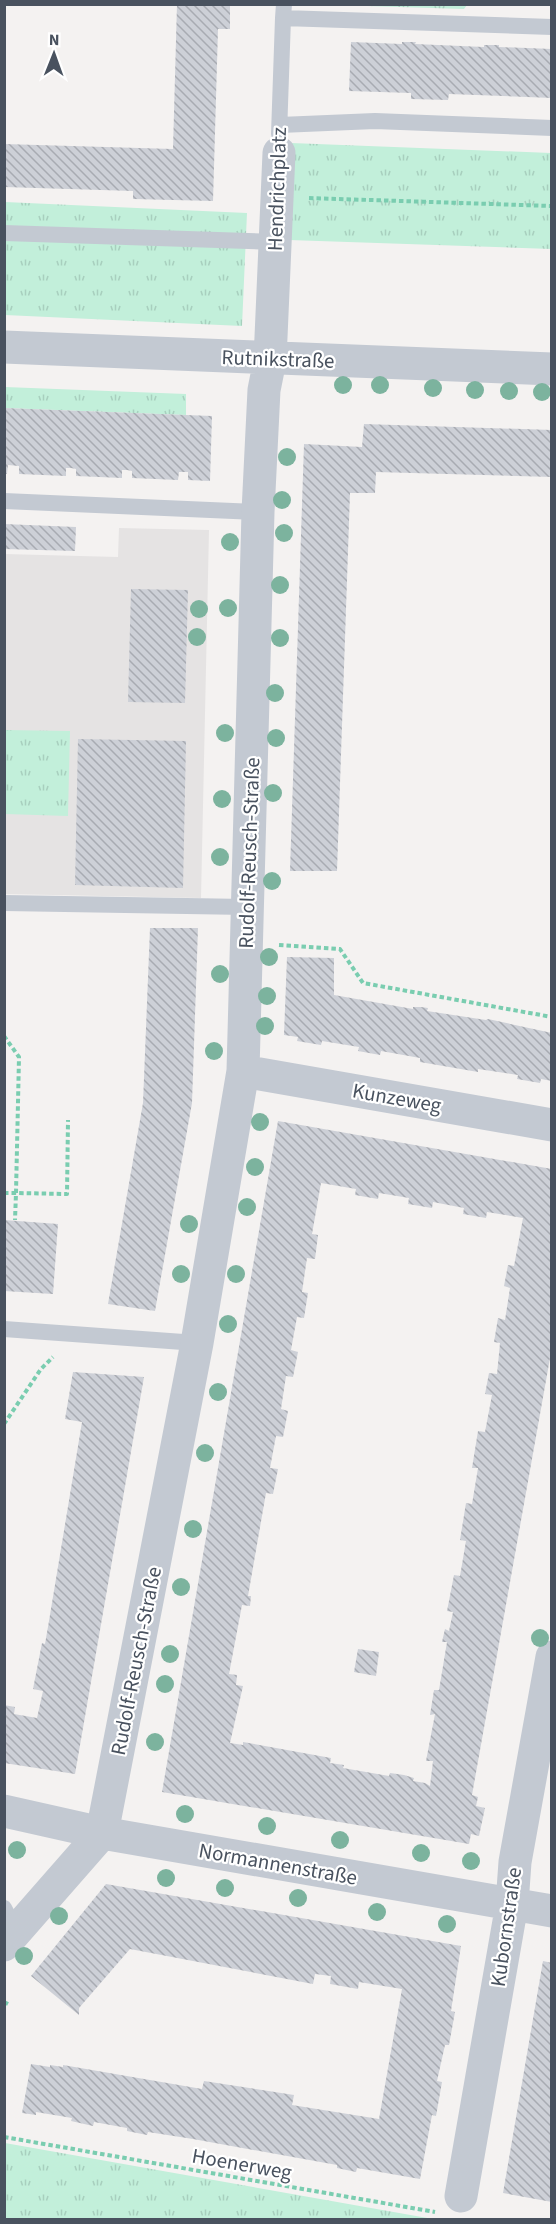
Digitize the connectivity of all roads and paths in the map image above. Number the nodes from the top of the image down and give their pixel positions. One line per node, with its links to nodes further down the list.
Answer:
1 (284, 11): 2 (lane, Hendrichplatz); 4 (lane, Hendrichplatz)
2 (552, 27)
3 (552, 128): 4 (lane)
4 (279, 139): 5 (street, Hendrichplatz)
5 (277, 197): 6 (path); 8 (street, Hendrichplatz)
6 (552, 206)
7 (4, 233): 8 (lane)
8 (275, 242): 10 (street, Hendrichplatz)
9 (4, 347): 10 (street, Rutnikstraße)
10 (270, 360): 11 (street, Rutnikstraße); 13 (street, Rudolf-Reusch-Straße)
11 (552, 369)
12 (4, 501): 13 (lane)
13 (258, 512): 15 (street, Rudolf-Reusch-Straße)
14 (4, 903): 15 (lane)
15 (247, 907): 16 (street, Rudolf-Reusch-Straße)
16 (246, 942): 17 (path); 19 (street, Rudolf-Reusch-Straße)
17 (552, 1017)
18 (4, 1036): 23 (path)
19 (243, 1071): 21 (street, Kunzeweg); 27 (street, Rudolf-Reusch-Straße)
20 (68, 1120): 23 (path)
21 (552, 1125)
22 (4, 1193): 23 (path)
23 (16, 1193): 24 (path)
24 (15, 1220)
25 (4, 1329): 26 (lane)
26 (74, 1334): 27 (lane); 28 (path)
27 (197, 1343): 31 (street, Rudolf-Reusch-Straße)
28 (4, 1424)
29 (552, 1657): 32 (street, Kubornstraße)
30 (4, 1811): 31 (street, Normannenstraße)
31 (102, 1833): 32 (street, Normannenstraße); 34 (street)
32 (512, 1904): 33 (street, Normannenstraße); 36 (street, Kubornstraße)
33 (552, 1911)
34 (8, 1928)
35 (4, 2137): 36 (path, Hoenerweg)
36 (452, 2205)

